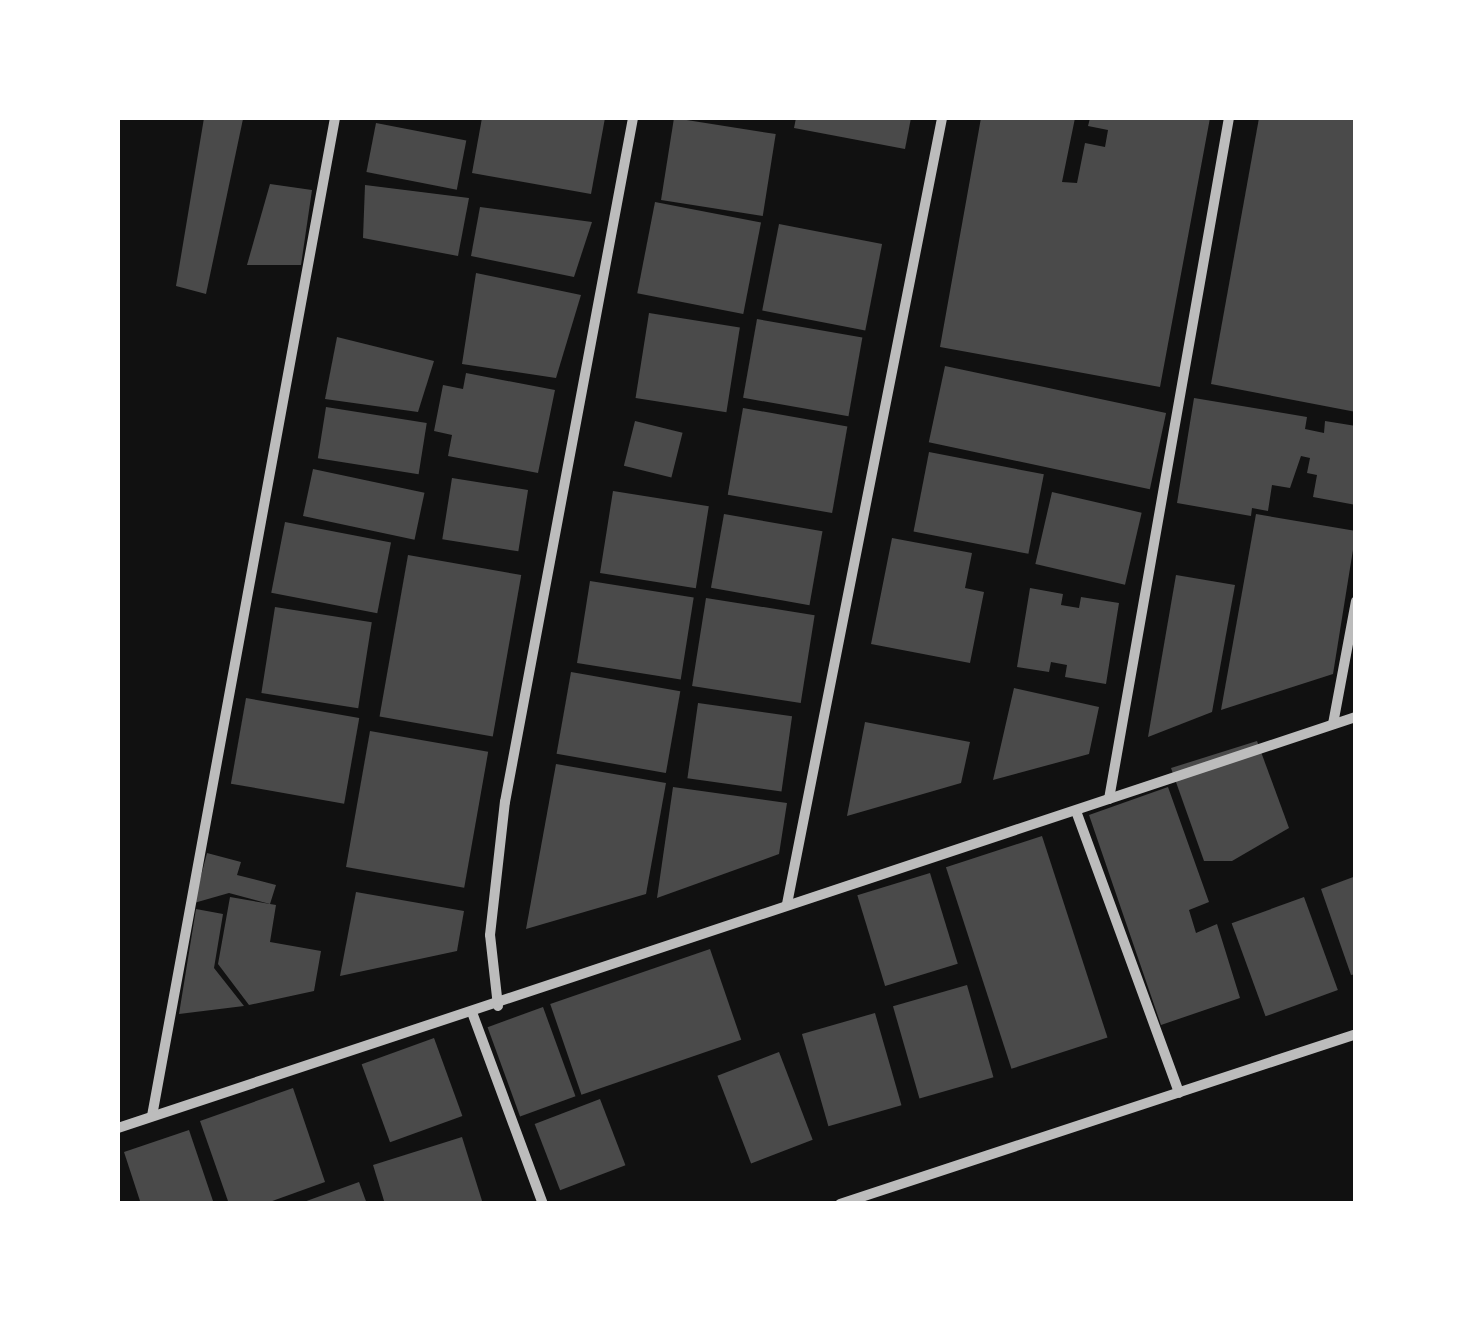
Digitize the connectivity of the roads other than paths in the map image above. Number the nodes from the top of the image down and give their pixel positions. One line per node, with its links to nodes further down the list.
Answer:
1 (336, 118): 15 (street)
2 (634, 118): 11 (street)
3 (942, 118): 10 (street)
4 (1229, 118): 8 (street)
5 (1356, 601): 7 (street)
6 (1356, 717): 7 (street)
7 (1334, 724): 8 (street)
8 (1109, 800): 9 (street)
9 (1076, 810): 10 (street); 14 (street)
10 (787, 904): 11 (street)
11 (498, 1006): 12 (street)
12 (474, 1015): 15 (street); 17 (street)
13 (1356, 1034): 14 (street)
14 (1179, 1093): 18 (street)
15 (152, 1116): 16 (street)
16 (118, 1128)
17 (543, 1204)
18 (840, 1204)

